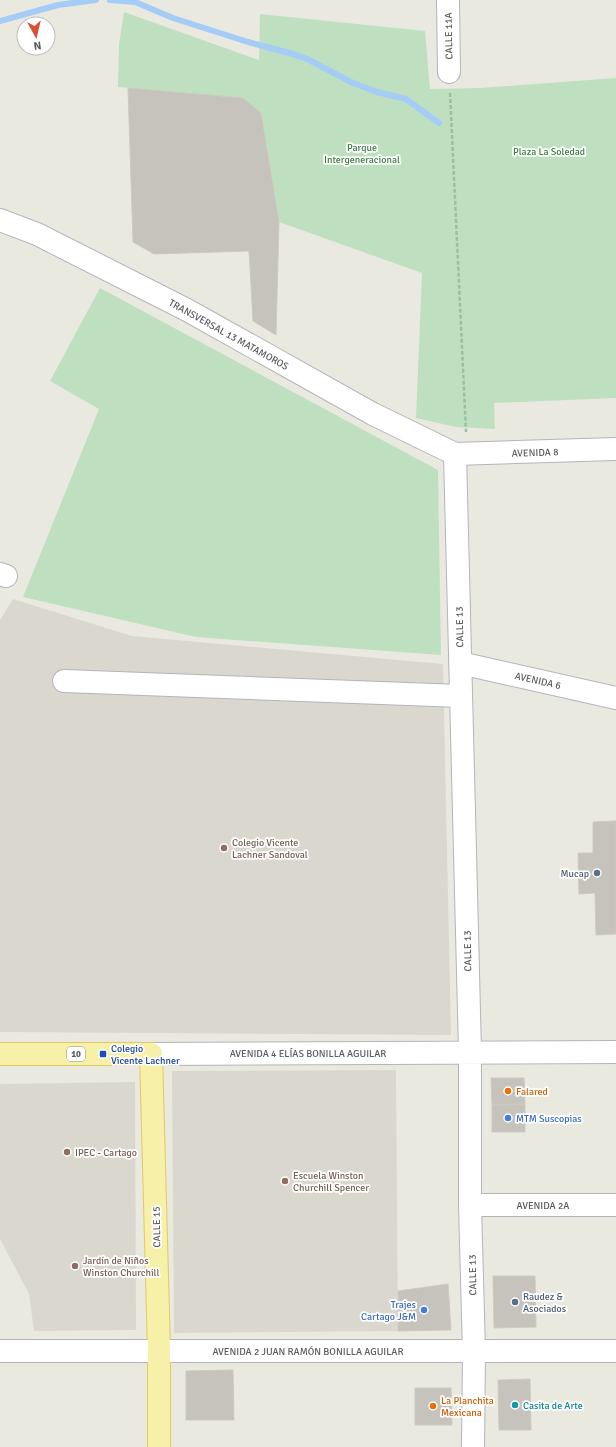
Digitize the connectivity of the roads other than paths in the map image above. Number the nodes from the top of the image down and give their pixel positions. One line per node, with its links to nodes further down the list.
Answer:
1 (448, 0): 2 (street, CALLE 11A)
2 (449, 72)
3 (0, 220): 5 (street, TRANSVERSAL 13 MATAMOROS)
4 (616, 449): 5 (street, AVENIDA 8)
5 (461, 454): 6 (street, CALLE 13)
6 (460, 663): 8 (street, CALLE 13); 9 (street, AVENIDA 6)
7 (64, 681): 8 (street)
8 (461, 696): 10 (street, CALLE 13)
9 (616, 698)
10 (470, 1052): 11 (street, AVENIDA 4 ELÍAS BONILLA AGUILAR); 13 (street, AVENIDA 4 ELÍAS BONILLA AGUILAR); 14 (street, CALLE 13)
11 (616, 1052)
12 (0, 1054): 13 (main road, AVENIDA 4 ELÍAS BONILLA AGUILAR / 10)
13 (151, 1054): 17 (main road, CALLE 15)
14 (470, 1205): 15 (street, AVENIDA 2A); 19 (street, CALLE 13)
15 (616, 1205)
16 (0, 1351): 17 (street, AVENIDA 2 JUAN RAMÓN BONILLA AGUILAR)
17 (159, 1351): 19 (street, AVENIDA 2 JUAN RAMÓN BONILLA AGUILAR); 20 (main road, CALLE 15)
18 (616, 1351): 19 (street, AVENIDA 2 JUAN RAMÓN BONILLA AGUILAR)
19 (474, 1352): 21 (street, CALLE 13)
20 (159, 1447)
21 (473, 1447)

